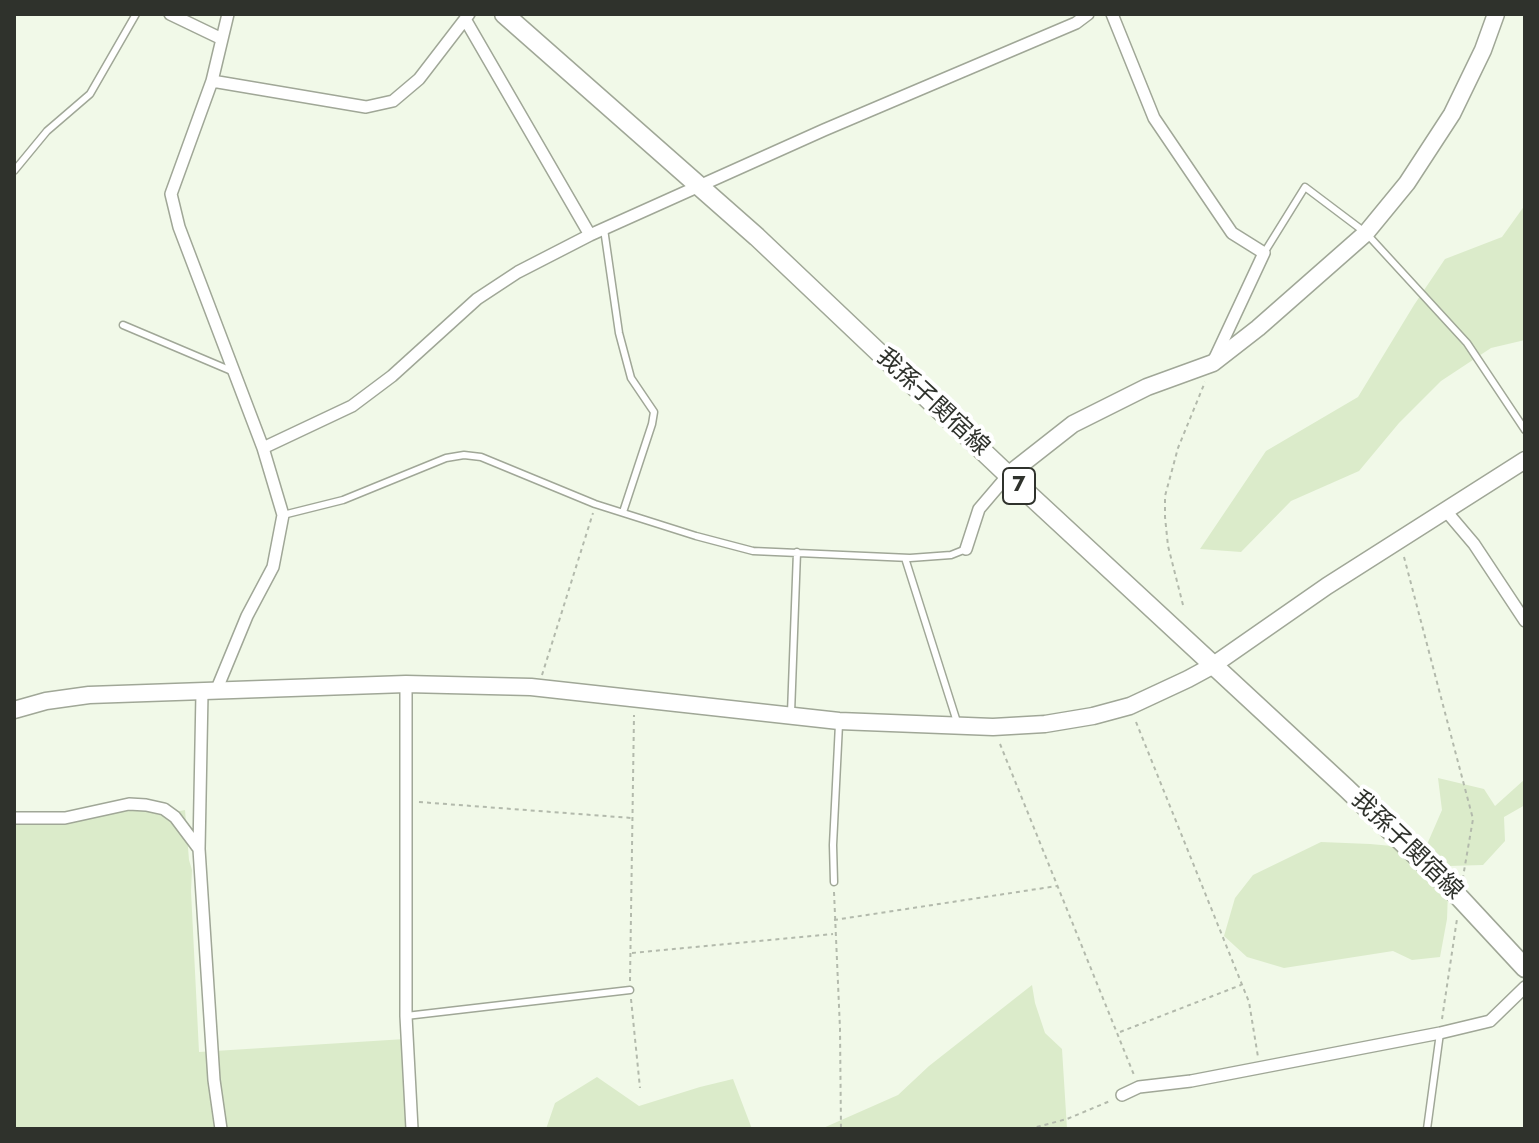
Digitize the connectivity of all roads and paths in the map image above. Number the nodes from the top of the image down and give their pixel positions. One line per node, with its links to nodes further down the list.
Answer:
1 (136, 14): 11 (lane)
2 (170, 14): 9 (street)
3 (228, 14): 9 (street)
4 (504, 14): 12 (main road, 我孫子関宿線 / 7)
5 (1088, 14): 12 (street)
6 (1112, 14): 16 (street)
7 (1496, 14): 14 (street)
8 (467, 17): 10 (street); 15 (street)
9 (222, 39): 10 (street)
10 (212, 81): 19 (street)
11 (14, 171)
12 (700, 186): 13 (street); 23 (main road, 我孫子関宿線 / 7)
13 (604, 229): 15 (street); 26 (lane)
14 (1366, 233): 16 (lane); 18 (street); 20 (lane)
15 (590, 235): 21 (street)
16 (1264, 253): 18 (street)
17 (123, 325): 19 (lane)
18 (1213, 363): 23 (street); 32 (path)
19 (236, 373): 21 (street)
20 (1525, 430)
21 (263, 448): 27 (street)
22 (1525, 460): 25 (street)
23 (1008, 475): 29 (street); 34 (main road, 我孫子関宿線 / 7)
24 (595, 504): 26 (lane); 27 (lane); 36 (path)
25 (1446, 511): 28 (street); 33 (street)
26 (623, 512): 30 (lane)
27 (283, 515): 37 (street)
28 (1399, 541): 34 (street); 51 (path)
29 (966, 549): 31 (lane)
30 (797, 552): 31 (lane); 41 (lane)
31 (905, 558): 43 (lane)
32 (1183, 605)
33 (1525, 621)
34 (1212, 666): 39 (street); 51 (main road, 我孫子関宿線 / 7)
35 (406, 684): 36 (street); 37 (street); 45 (street)
36 (538, 688): 38 (street)
37 (209, 692): 40 (street); 48 (street)
38 (635, 698): 41 (street); 47 (path)
39 (1130, 706): 44 (street); 56 (path)
40 (14, 710)
41 (791, 715): 42 (street)
42 (839, 721): 43 (street); 49 (lane)
43 (958, 725): 44 (street)
44 (993, 727): 50 (path)
45 (406, 801): 47 (path); 59 (street)
46 (14, 818): 48 (street)
47 (633, 818): 54 (path)
48 (199, 849): 66 (street)
49 (834, 882): 52 (path)
50 (1058, 886): 52 (path); 60 (path)
51 (1460, 898): 55 (main road, 我孫子関宿線 / 7); 61 (path)
52 (834, 920): 53 (path)
53 (835, 934): 54 (path); 68 (path)
54 (631, 953): 58 (path)
55 (1525, 968)
56 (1242, 985): 60 (path); 62 (path)
57 (1525, 987): 61 (street)
58 (630, 990): 59 (lane); 64 (path)
59 (406, 1016): 67 (street)
60 (1117, 1033): 63 (path)
61 (1440, 1033): 62 (street); 70 (lane)
62 (1260, 1067): 63 (street)
63 (1139, 1087): 65 (street)
64 (640, 1088)
65 (1122, 1095): 69 (path)
66 (221, 1129)
67 (412, 1129)
68 (841, 1129)
69 (1029, 1129)
70 (1427, 1129)

